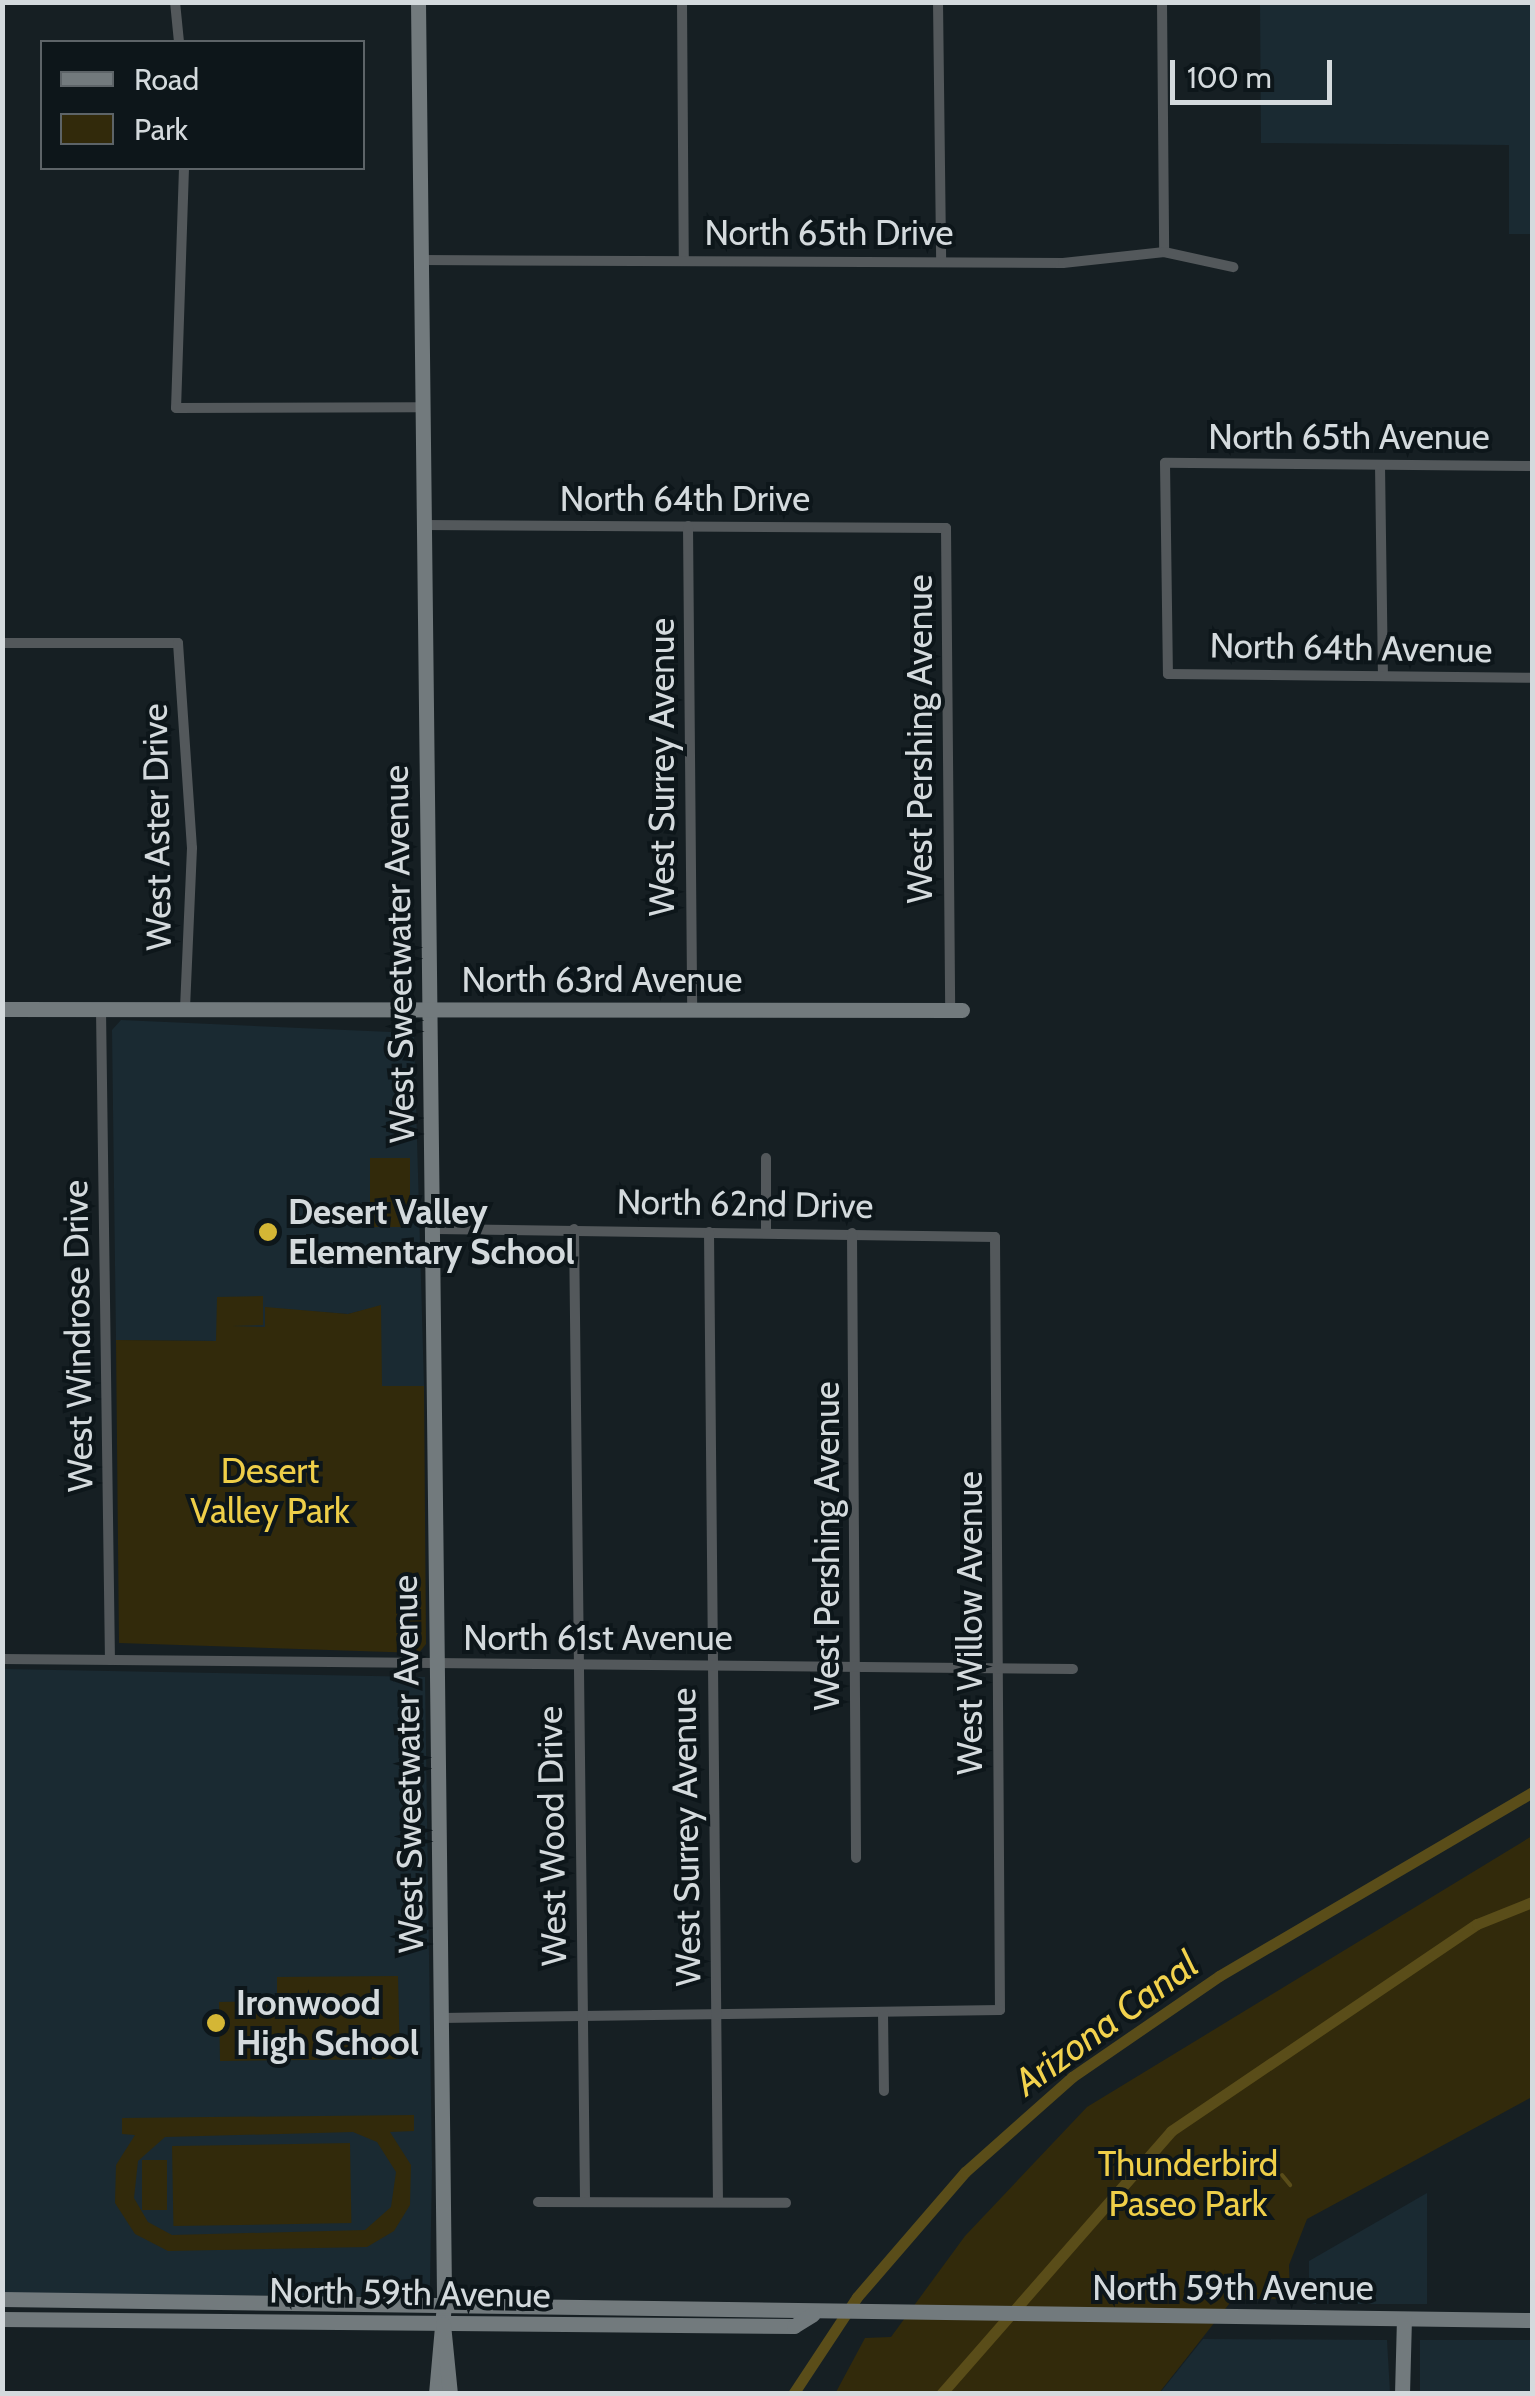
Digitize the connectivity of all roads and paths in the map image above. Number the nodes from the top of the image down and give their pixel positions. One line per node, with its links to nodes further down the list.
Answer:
1 (175, 2): 6 (street)
2 (418, 2): 9 (street, West Sweetwater Avenue)
3 (682, 2): 10 (street)
4 (938, 2): 11 (street)
5 (1162, 2): 8 (street)
6 (178, 40)
7 (184, 170): 13 (street)
8 (1164, 252): 11 (street, North 65th Drive); 12 (street, North 65th Drive)
9 (422, 260): 10 (street, North 65th Drive); 13 (street, West Sweetwater Avenue)
10 (684, 260): 11 (street, North 65th Drive)
11 (941, 262)
12 (1233, 267)
13 (422, 407): 16 (street, West Sweetwater Avenue)
14 (1380, 464): 15 (street, North 65th Avenue); 20 (street, North 65th Avenue); 21 (street)
15 (1532, 466)
16 (423, 525): 17 (street, North 64th Drive); 28 (street, West Sweetwater Avenue)
17 (688, 526): 18 (street, North 64th Drive); 24 (street, West Surrey Avenue)
18 (946, 528): 27 (street, West Pershing Avenue)
19 (2, 643): 26 (street, West Aster Drive)
20 (1168, 674): 21 (street, North 64th Avenue)
21 (1383, 675): 22 (street, North 64th Avenue)
22 (1532, 678)
23 (2, 1008): 25 (street, North 63rd Avenue)
24 (692, 1008): 27 (street, North 63rd Avenue); 28 (street, North 63rd Avenue)
25 (100, 1010): 26 (street, North 63rd Avenue); 37 (street, West Windrose Drive)
26 (185, 1010): 28 (street, North 63rd Avenue)
27 (956, 1010)
28 (430, 1013): 30 (street, West Sweetwater Avenue)
29 (766, 1158): 33 (street)
30 (434, 1229): 31 (street, North 62nd Drive); 38 (street, West Sweetwater Avenue)
31 (574, 1229): 32 (street, North 62nd Drive); 39 (street, West Wood Drive)
32 (709, 1232): 33 (street, North 62nd Drive); 40 (street, West Surrey Avenue)
33 (766, 1232): 34 (street, North 62nd Drive)
34 (852, 1233): 35 (street, North 62nd Drive); 41 (street, West Pershing Avenue)
35 (995, 1236): 42 (street, West Willow Avenue)
36 (2, 1659): 37 (street, North 61st Avenue)
37 (110, 1660): 38 (street, North 61st Avenue)
38 (437, 1664): 39 (street, North 61st Avenue); 48 (street, West Sweetwater Avenue)
39 (576, 1665): 40 (street, North 61st Avenue); 47 (street, West Wood Drive)
40 (712, 1666): 41 (street, North 61st Avenue); 46 (street, West Surrey Avenue)
41 (855, 1667): 42 (street, North 61st Avenue); 44 (street, West Pershing Avenue)
42 (998, 1668): 43 (street, North 61st Avenue); 45 (street, West Willow Avenue)
43 (1073, 1669)
44 (856, 1858)
45 (884, 2012): 46 (street); 49 (street)
46 (716, 2016): 47 (street); 50 (street, West Surrey Avenue)
47 (582, 2017): 48 (street); 52 (street, West Wood Drive)
48 (441, 2018): 56 (street, West Sweetwater Avenue)
49 (884, 2091)
50 (718, 2201): 52 (street); 53 (street)
51 (538, 2202): 52 (street)
52 (585, 2202)
53 (786, 2203)
54 (2, 2299): 55 (street, North 59th Avenue)
55 (102, 2300): 56 (street, North 59th Avenue); 60 (street)
56 (444, 2304): 57 (street, North 59th Avenue); 62 (street, West Sweetwater Avenue)
57 (813, 2314): 59 (street, North 59th Avenue); 62 (street, North 59th Avenue)
58 (2, 2319): 60 (street, North 59th Avenue)
59 (1404, 2319): 61 (street, North 59th Avenue); 65 (street)
60 (68, 2320): 62 (street, North 59th Avenue)
61 (1532, 2320)
62 (444, 2324): 63 (street); 64 (street)
63 (436, 2394)
64 (450, 2394)
65 (1402, 2394)

